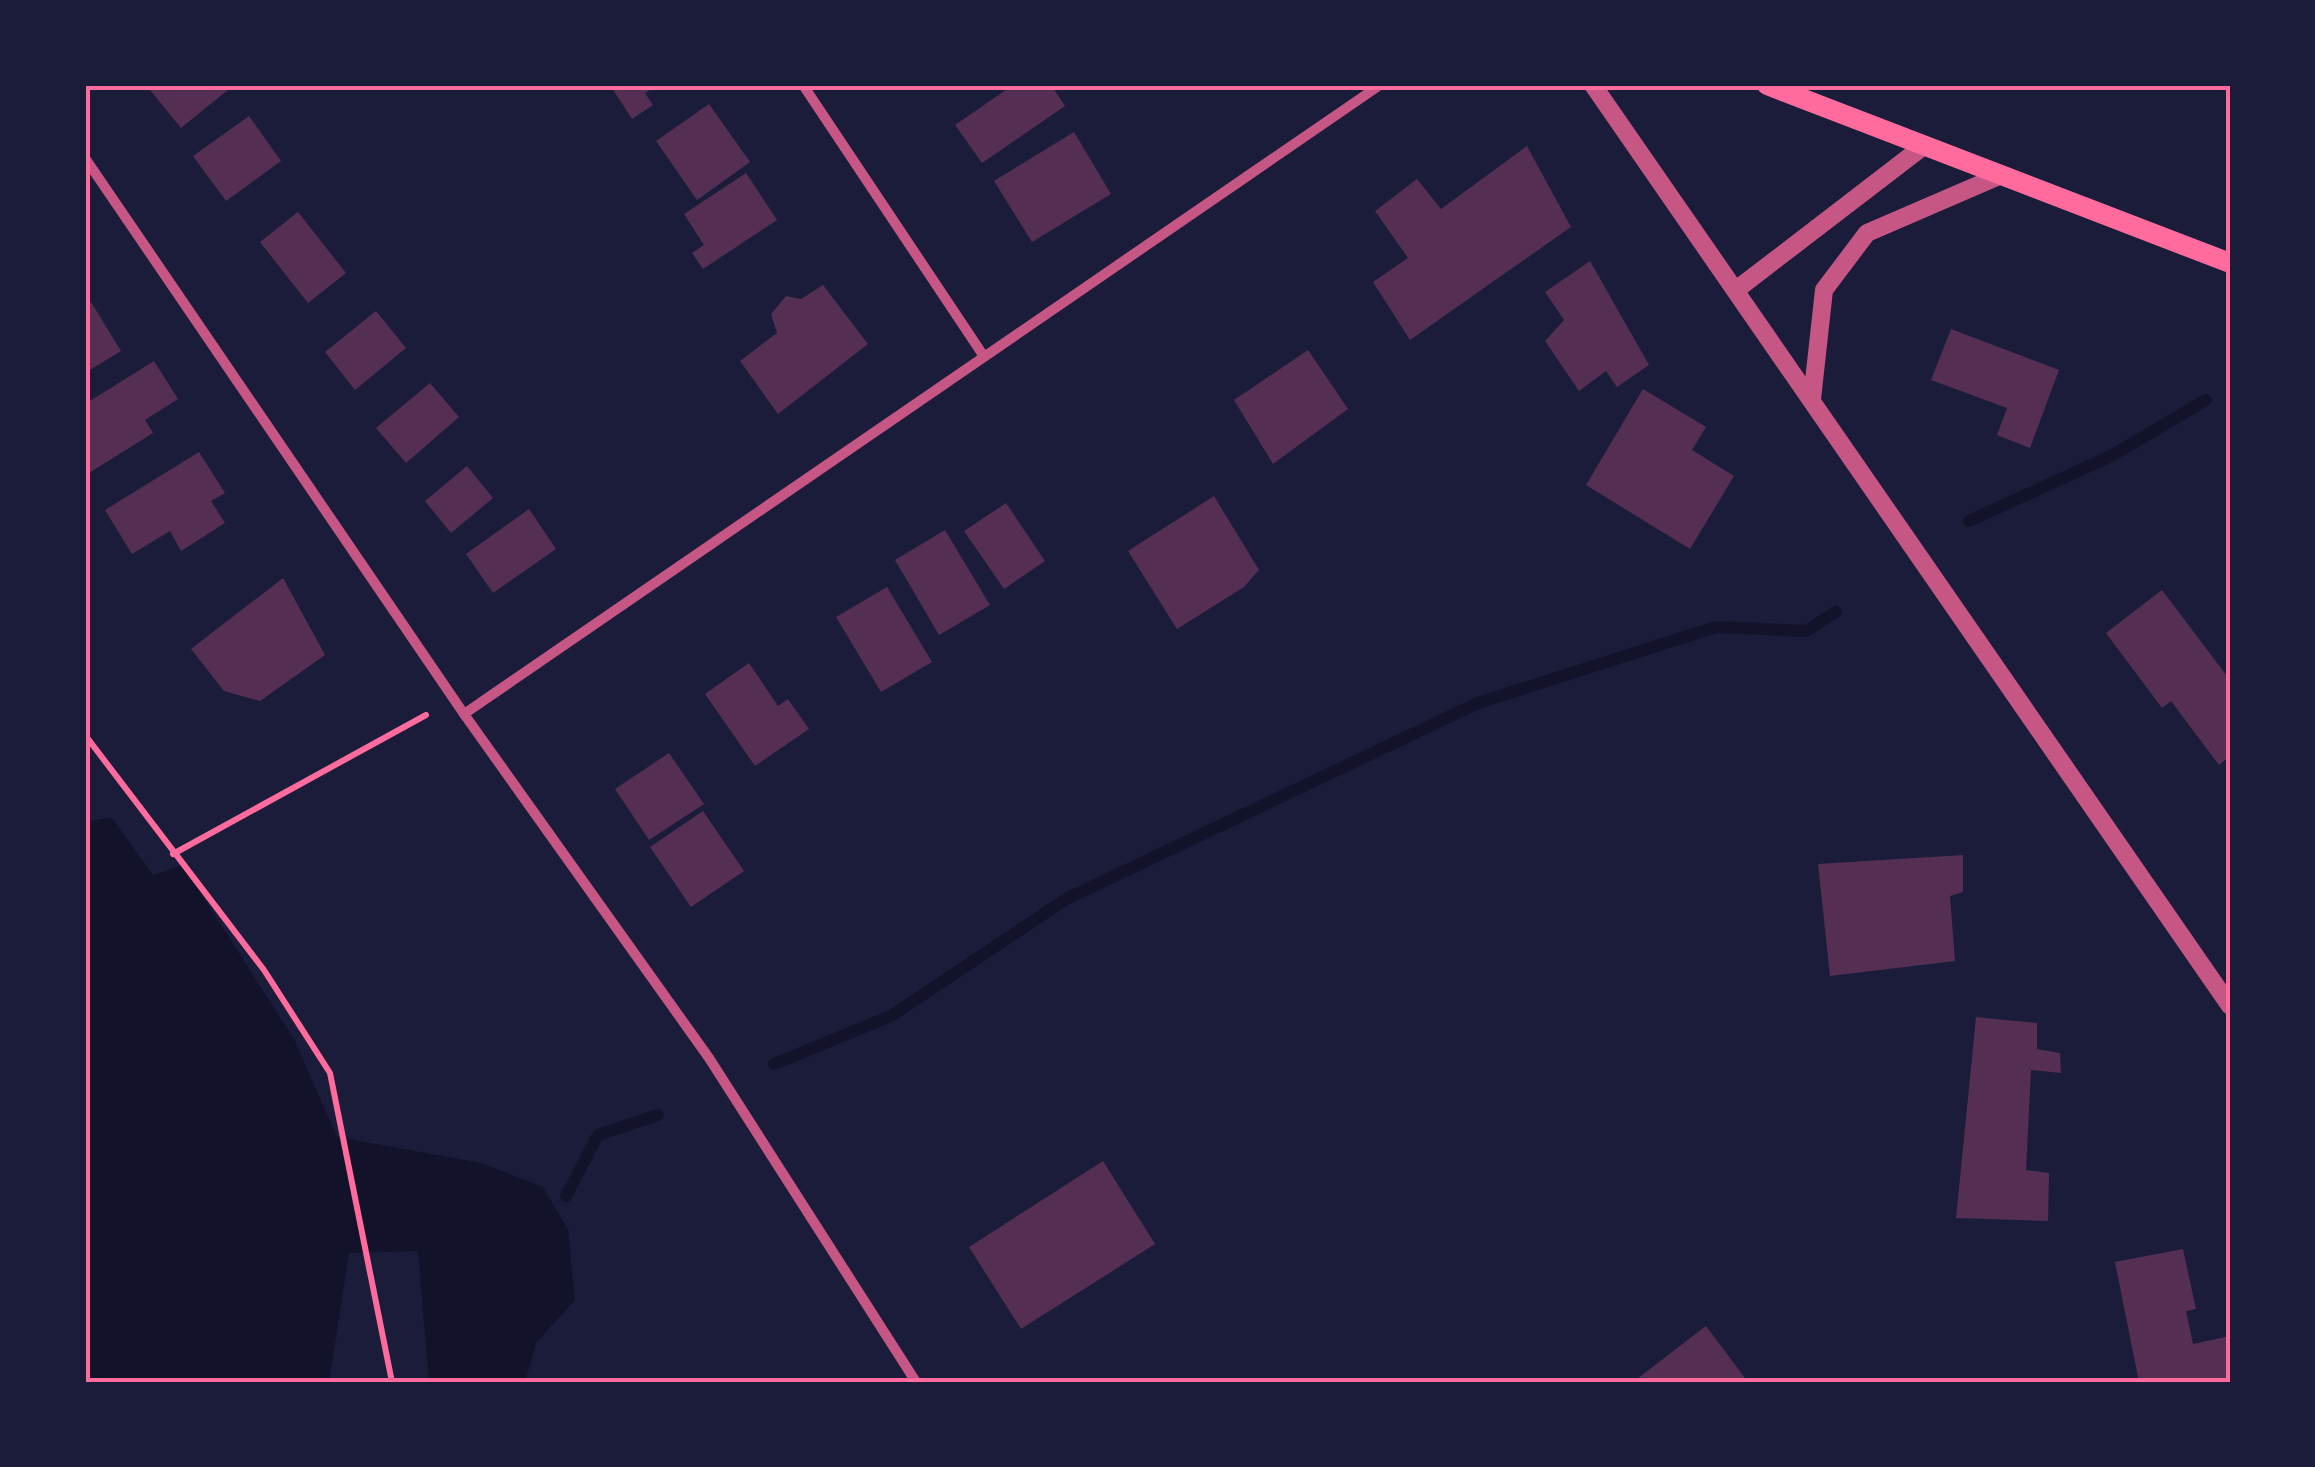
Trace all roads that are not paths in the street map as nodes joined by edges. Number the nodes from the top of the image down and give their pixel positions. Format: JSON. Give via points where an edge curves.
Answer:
{"nodes":[{"id":1,"x":802,"y":85,"type":"edge"},
{"id":2,"x":1380,"y":85,"type":"edge"},
{"id":3,"x":1594,"y":85,"type":"edge"},
{"id":4,"x":1767,"y":85,"type":"edge"},
{"id":5,"x":1921,"y":148,"type":"junction"},
{"id":6,"x":85,"y":158,"type":"edge"},
{"id":7,"x":1999,"y":176,"type":"junction"},
{"id":8,"x":2230,"y":263,"type":"edge"},
{"id":9,"x":1736,"y":290,"type":"junction"},
{"id":10,"x":983,"y":355,"type":"junction"},
{"id":11,"x":1812,"y":398,"type":"junction"},
{"id":12,"x":464,"y":714,"type":"junction"},
{"id":13,"x":2230,"y":1006,"type":"edge"},
{"id":14,"x":916,"y":1382,"type":"edge"}],
"edges":[{"from":1,"to":10,"type":"street"},
{"from":2,"to":10,"type":"street"},
{"from":3,"to":9,"type":"street"},
{"from":4,"to":5,"type":"main road"},
{"from":5,"to":7,"type":"main road"},
{"from":5,"to":9,"type":"street"},
{"from":6,"to":12,"type":"street"},
{"from":7,"to":8,"type":"main road"},
{"from":7,"to":11,"type":"street","via":[[1867,234],[1824,290]]},
{"from":9,"to":11,"type":"street"},
{"from":10,"to":12,"type":"street"},
{"from":11,"to":13,"type":"street"},
{"from":12,"to":14,"type":"street","via":[[708,1058]]}]}
